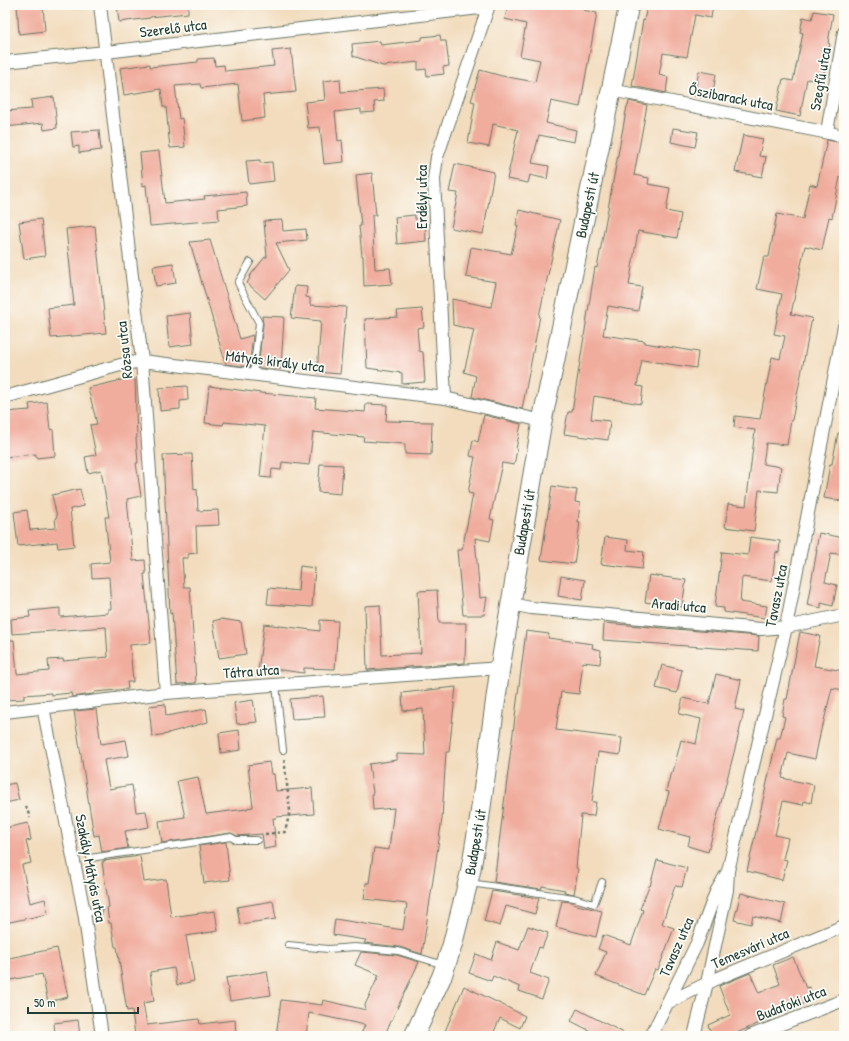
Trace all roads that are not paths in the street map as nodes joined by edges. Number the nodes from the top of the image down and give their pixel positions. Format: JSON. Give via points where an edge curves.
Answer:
{"nodes":[{"id":1,"x":100,"y":5,"type":"edge"},
{"id":2,"x":629,"y":5,"type":"edge"},
{"id":3,"x":488,"y":6,"type":"edge"},
{"id":4,"x":844,"y":32,"type":"edge"},
{"id":5,"x":106,"y":52,"type":"junction"},
{"id":6,"x":5,"y":62,"type":"edge"},
{"id":7,"x":611,"y":90,"type":"junction"},
{"id":8,"x":827,"y":132,"type":"junction"},
{"id":9,"x":844,"y":136,"type":"edge"},
{"id":10,"x":250,"y":262,"type":"dead end"},
{"id":11,"x":844,"y":326,"type":"edge"},
{"id":12,"x":142,"y":361,"type":"junction"},
{"id":13,"x":253,"y":375,"type":"junction"},
{"id":14,"x":5,"y":397,"type":"edge"},
{"id":15,"x":445,"y":398,"type":"junction"},
{"id":16,"x":542,"y":421,"type":"junction"},
{"id":17,"x":511,"y":604,"type":"junction"},
{"id":18,"x":844,"y":614,"type":"edge"},
{"id":19,"x":786,"y":627,"type":"junction"},
{"id":20,"x":500,"y":668,"type":"junction"},
{"id":21,"x":276,"y":685,"type":"junction"},
{"id":22,"x":166,"y":693,"type":"junction"},
{"id":23,"x":43,"y":707,"type":"junction"},
{"id":24,"x":5,"y":712,"type":"edge"},
{"id":25,"x":283,"y":750,"type":"road end"},
{"id":26,"x":257,"y":840,"type":"road end"},
{"id":27,"x":90,"y":858,"type":"dead end"},
{"id":28,"x":728,"y":871,"type":"junction"},
{"id":29,"x":602,"y":882,"type":"dead end"},
{"id":30,"x":468,"y":883,"type":"junction"},
{"id":31,"x":84,"y":912,"type":"junction"},
{"id":32,"x":99,"y":912,"type":"dead end"},
{"id":33,"x":844,"y":926,"type":"edge"},
{"id":34,"x":288,"y":945,"type":"dead end"},
{"id":35,"x":446,"y":965,"type":"junction"},
{"id":36,"x":707,"y":983,"type":"junction"},
{"id":37,"x":844,"y":1000,"type":"edge"},
{"id":38,"x":669,"y":1002,"type":"junction"},
{"id":39,"x":102,"y":1036,"type":"edge"},
{"id":40,"x":414,"y":1036,"type":"edge"},
{"id":41,"x":651,"y":1036,"type":"edge"},
{"id":42,"x":694,"y":1036,"type":"edge"},
{"id":43,"x":750,"y":1036,"type":"edge"}],
"edges":[{"from":1,"to":5,"type":"street","name":"Rózsa utca"},
{"from":2,"to":7,"type":"main road","name":"Budapesti út"},
{"from":3,"to":5,"type":"street","name":"Szerelő utca"},
{"from":3,"to":15,"type":"street","name":"Erdélyi utca","via":[[435,167]]},
{"from":4,"to":8,"type":"street","name":"Szegfű utca"},
{"from":5,"to":6,"type":"street","name":"Szerelő utca"},
{"from":5,"to":12,"type":"street","name":"Rózsa utca"},
{"from":7,"to":8,"type":"street","name":"Őszibarack utca"},
{"from":7,"to":16,"type":"main road","name":"Budapesti út"},
{"from":8,"to":9,"type":"street","name":"Őszibarack utca"},
{"from":10,"to":13,"type":"lane","via":[[238,283],[259,323]]},
{"from":11,"to":19,"type":"street","name":"Tavasz utca"},
{"from":12,"to":13,"type":"street","name":"Mátyás király utca"},
{"from":12,"to":14,"type":"street","name":"Mátyás király utca"},
{"from":12,"to":22,"type":"street","name":"Rózsa utca"},
{"from":13,"to":15,"type":"street","name":"Mátyás király utca"},
{"from":15,"to":16,"type":"street","name":"Mátyás király utca"},
{"from":16,"to":17,"type":"main road","name":"Budapesti út"},
{"from":17,"to":19,"type":"street","name":"Aradi utca","via":[[760,629]]},
{"from":17,"to":20,"type":"main road","name":"Budapesti út"},
{"from":18,"to":19,"type":"street","name":"Aradi utca"},
{"from":19,"to":28,"type":"street","name":"Tavasz utca"},
{"from":20,"to":21,"type":"street","name":"Tátra utca"},
{"from":20,"to":30,"type":"main road","name":"Budapesti út"},
{"from":21,"to":22,"type":"street","name":"Tátra utca"},
{"from":21,"to":25,"type":"lane"},
{"from":22,"to":23,"type":"street","name":"Tátra utca"},
{"from":23,"to":24,"type":"street","name":"Tátra utca"},
{"from":23,"to":31,"type":"street","name":"Szakály Mátyás utca"},
{"from":26,"to":27,"type":"lane","via":[[236,840],[231,837]]},
{"from":28,"to":36,"type":"street","name":"Tavasz utca","via":[[727,890]]},
{"from":28,"to":38,"type":"street","name":"Tavasz utca","via":[[716,892],[697,943]]},
{"from":29,"to":30,"type":"lane","via":[[594,904],[574,898]]},
{"from":30,"to":35,"type":"main road","name":"Budapesti út"},
{"from":31,"to":32,"type":"lane"},
{"from":31,"to":39,"type":"street","name":"Szakály Mátyás utca"},
{"from":33,"to":36,"type":"street","name":"Temesvári utca"},
{"from":34,"to":35,"type":"lane","via":[[398,951]]},
{"from":35,"to":40,"type":"main road","name":"Budapesti út"},
{"from":36,"to":38,"type":"street","name":"Temesvári utca"},
{"from":36,"to":42,"type":"street","name":"Tavasz utca"},
{"from":37,"to":43,"type":"street","name":"Budafoki utca"},
{"from":38,"to":41,"type":"street","name":"Tavasz utca"}]}
